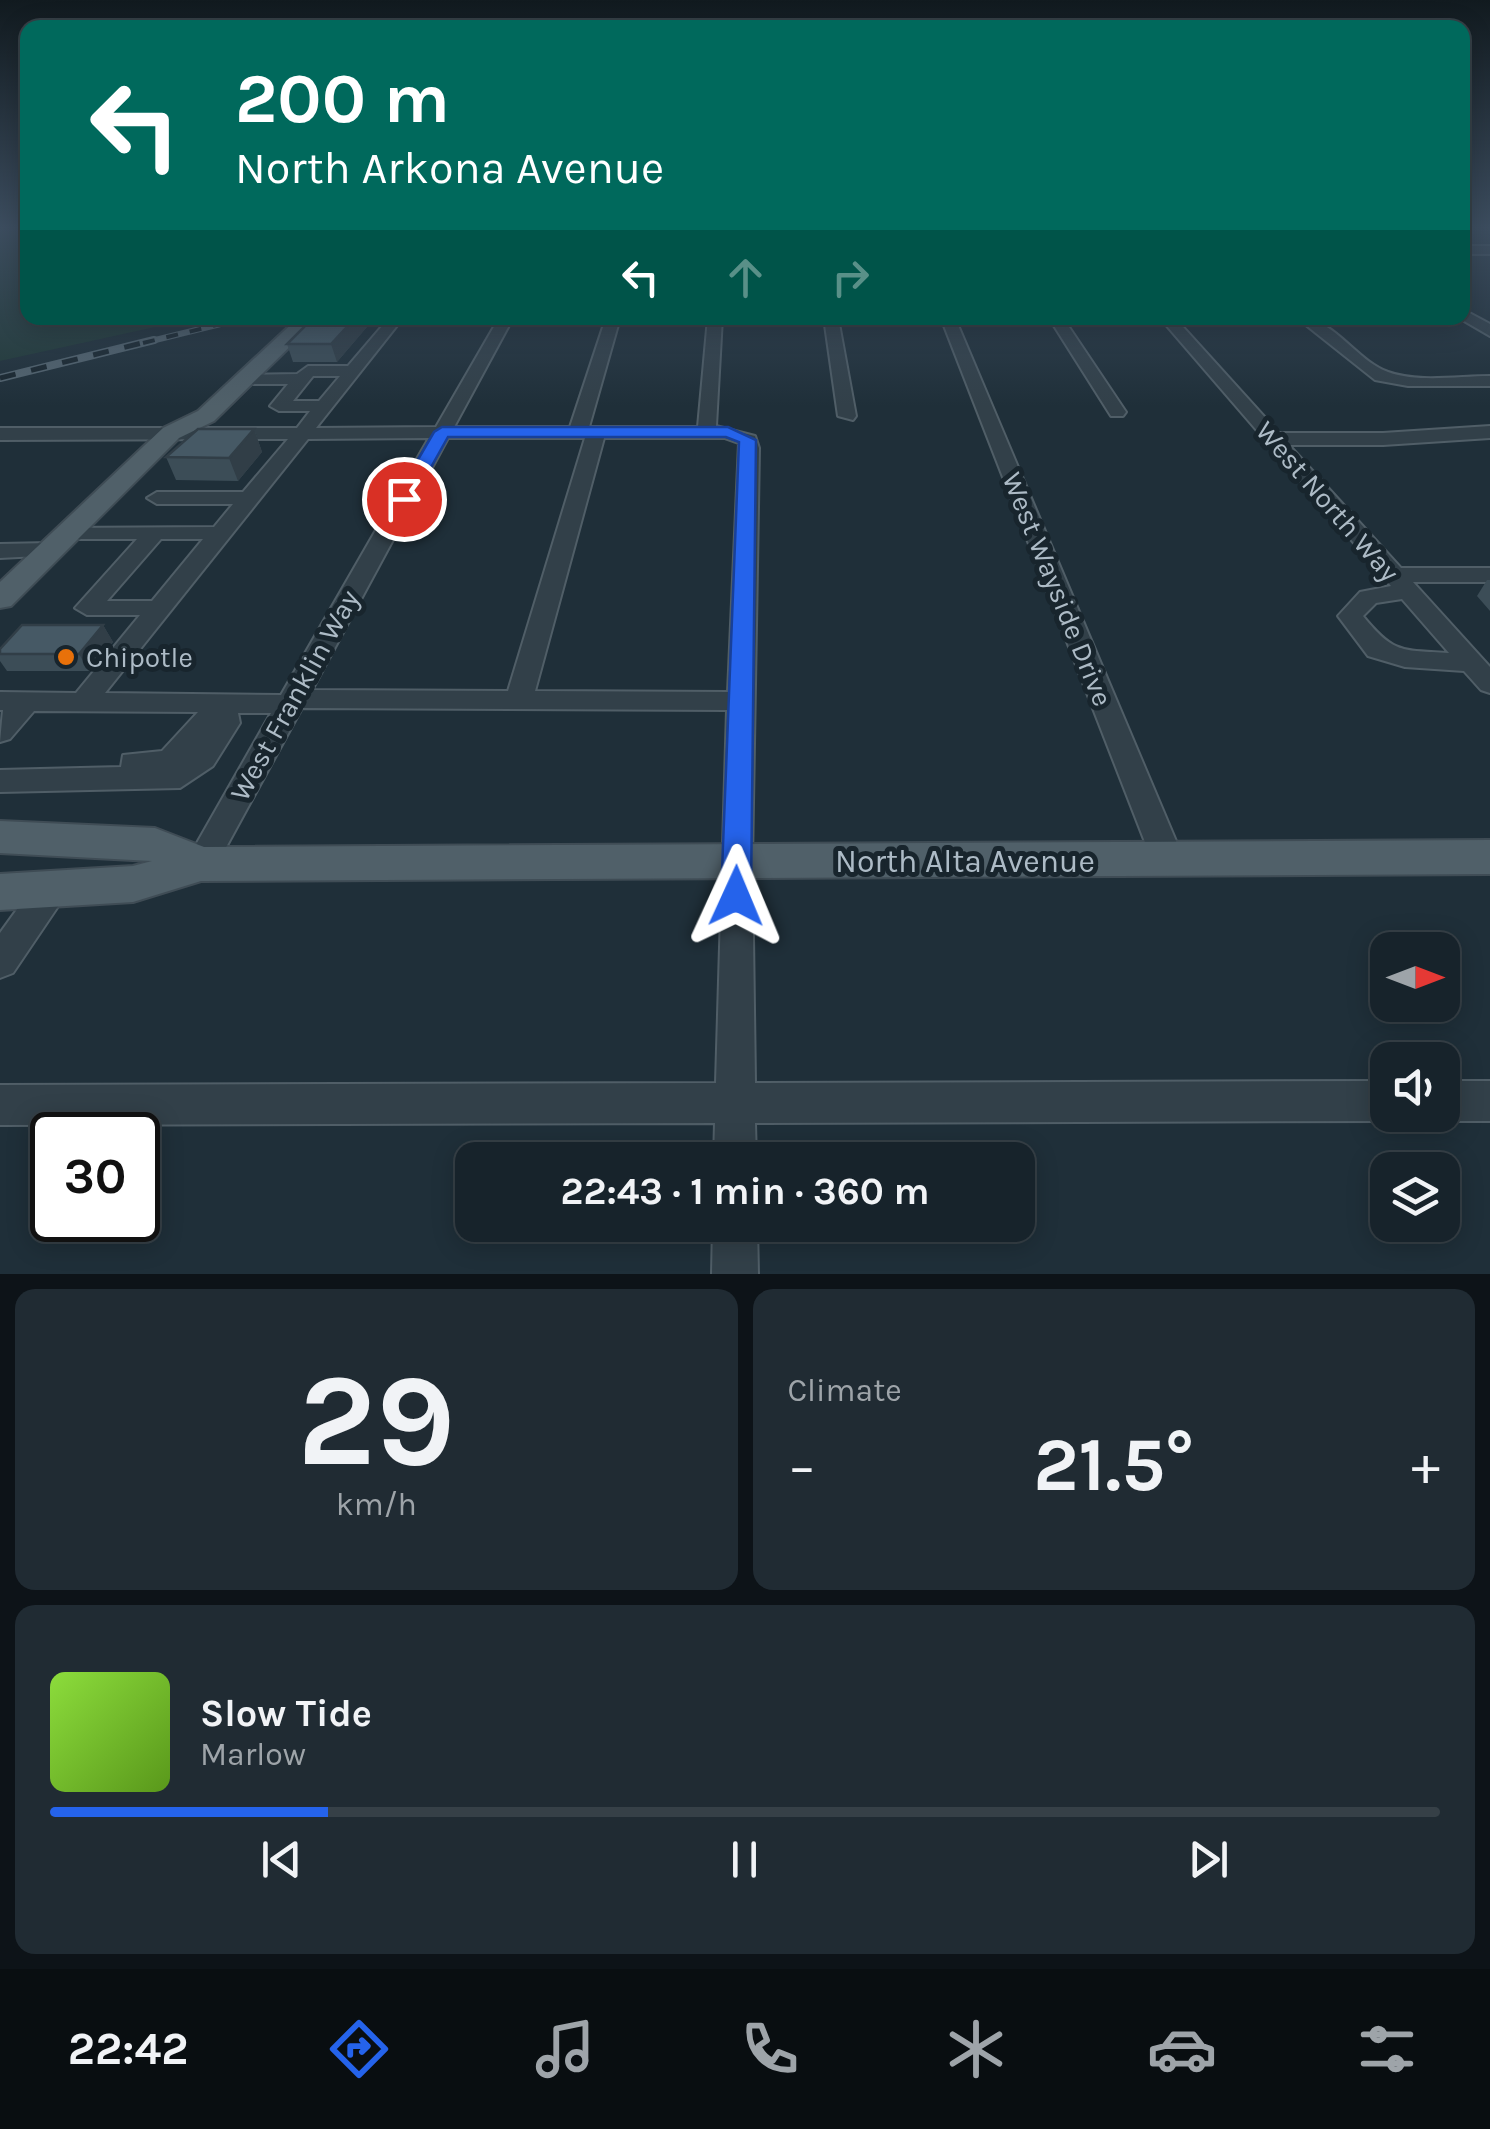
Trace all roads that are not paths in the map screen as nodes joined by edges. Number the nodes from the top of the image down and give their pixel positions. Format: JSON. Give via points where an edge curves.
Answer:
{"nodes":[{"id":1,"x":271,"y":325,"type":"edge"},
{"id":2,"x":304,"y":325,"type":"edge"},
{"id":3,"x":390,"y":325,"type":"edge"},
{"id":4,"x":502,"y":325,"type":"edge"},
{"id":5,"x":612,"y":325,"type":"edge"},
{"id":6,"x":715,"y":325,"type":"edge"},
{"id":7,"x":832,"y":325,"type":"edge"},
{"id":8,"x":951,"y":325,"type":"edge"},
{"id":9,"x":1061,"y":325,"type":"edge"},
{"id":10,"x":1173,"y":325,"type":"edge"},
{"id":11,"x":1313,"y":325,"type":"edge"},
{"id":12,"x":349,"y":372,"type":"junction"},
{"id":13,"x":302,"y":379,"type":"junction"},
{"id":14,"x":244,"y":380,"type":"junction"},
{"id":15,"x":1490,"y":381,"type":"edge"},
{"id":16,"x":321,"y":406,"type":"junction"},
{"id":17,"x":1117,"y":412,"type":"dead end"},
{"id":18,"x":847,"y":416,"type":"dead end"},
{"id":19,"x":442,"y":432,"type":"junction"},
{"id":20,"x":587,"y":432,"type":"junction"},
{"id":21,"x":707,"y":432,"type":"junction"},
{"id":22,"x":1490,"y":432,"type":"edge"},
{"id":23,"x":172,"y":433,"type":"junction"},
{"id":24,"x":299,"y":433,"type":"junction"},
{"id":25,"x":0,"y":434,"type":"edge"},
{"id":26,"x":1274,"y":439,"type":"junction"},
{"id":27,"x":158,"y":498,"type":"dead end"},
{"id":28,"x":247,"y":498,"type":"junction"},
{"id":29,"x":155,"y":533,"type":"junction"},
{"id":30,"x":218,"y":533,"type":"junction"},
{"id":31,"x":59,"y":542,"type":"junction"},
{"id":32,"x":0,"y":550,"type":"edge"},
{"id":33,"x":1490,"y":575,"type":"edge"},
{"id":34,"x":1401,"y":583,"type":"junction"},
{"id":35,"x":0,"y":599,"type":"edge"},
{"id":36,"x":157,"y":608,"type":"junction"},
{"id":37,"x":1471,"y":663,"type":"junction"},
{"id":38,"x":1490,"y":684,"type":"edge"},
{"id":39,"x":519,"y":700,"type":"junction"},
{"id":40,"x":13,"y":701,"type":"edge"},
{"id":41,"x":290,"y":701,"type":"junction"},
{"id":42,"x":742,"y":701,"type":"junction"},
{"id":43,"x":83,"y":702,"type":"junction"},
{"id":44,"x":226,"y":707,"type":"junction"},
{"id":45,"x":0,"y":732,"type":"edge"},
{"id":46,"x":3,"y":781,"type":"edge"},
{"id":47,"x":0,"y":837,"type":"edge"},
{"id":48,"x":1490,"y":857,"type":"edge"},
{"id":49,"x":1168,"y":860,"type":"junction"},
{"id":50,"x":736,"y":862,"type":"junction"},
{"id":51,"x":201,"y":864,"type":"junction"},
{"id":52,"x":52,"y":889,"type":"junction"},
{"id":53,"x":0,"y":892,"type":"edge"},
{"id":54,"x":0,"y":962,"type":"edge"},
{"id":55,"x":1460,"y":1101,"type":"edge"},
{"id":56,"x":1490,"y":1101,"type":"edge"},
{"id":57,"x":1370,"y":1102,"type":"edge"},
{"id":58,"x":735,"y":1104,"type":"junction"},
{"id":59,"x":0,"y":1105,"type":"edge"},
{"id":60,"x":735,"y":1142,"type":"edge"},
{"id":61,"x":735,"y":1242,"type":"edge"},
{"id":62,"x":735,"y":1274,"type":"edge"}],
"edges":[{"from":1,"to":23,"type":"main road","via":[[173,416]]},
{"from":2,"to":14,"type":"main road"},
{"from":3,"to":12,"type":"street"},
{"from":4,"to":19,"type":"street","name":"West Franklin Way"},
{"from":5,"to":20,"type":"street"},
{"from":6,"to":21,"type":"street"},
{"from":7,"to":18,"type":"street"},
{"from":8,"to":49,"type":"street","name":"West Wayside Drive"},
{"from":9,"to":17,"type":"street"},
{"from":10,"to":26,"type":"street","name":"West North Way"},
{"from":11,"to":15,"type":"street","via":[[1381,376]]},
{"from":12,"to":13,"type":"street","via":[[308,371]]},
{"from":12,"to":16,"type":"street"},
{"from":13,"to":14,"type":"street"},
{"from":13,"to":16,"type":"street","via":[[279,406]]},
{"from":14,"to":23,"type":"main road","via":[[206,416]]},
{"from":16,"to":24,"type":"street"},
{"from":19,"to":20,"type":"street"},
{"from":19,"to":24,"type":"street"},
{"from":19,"to":41,"type":"street","name":"West Franklin Way"},
{"from":20,"to":21,"type":"street"},
{"from":20,"to":39,"type":"street"},
{"from":21,"to":42,"type":"street","via":[[740,435],[750,448]]},
{"from":22,"to":26,"type":"street"},
{"from":23,"to":24,"type":"street"},
{"from":23,"to":25,"type":"street"},
{"from":23,"to":31,"type":"main road"},
{"from":24,"to":28,"type":"street"},
{"from":26,"to":34,"type":"street","name":"West North Way"},
{"from":27,"to":28,"type":"street"},
{"from":28,"to":30,"type":"street"},
{"from":29,"to":30,"type":"street"},
{"from":29,"to":31,"type":"street"},
{"from":29,"to":36,"type":"street","via":[[87,608]]},
{"from":30,"to":36,"type":"street"},
{"from":31,"to":32,"type":"street"},
{"from":31,"to":35,"type":"main road"},
{"from":33,"to":34,"type":"street"},
{"from":34,"to":37,"type":"street","name":"West North Way"},
{"from":34,"to":37,"type":"street","via":[[1368,597],[1350,616],[1377,650],[1405,659]]},
{"from":36,"to":43,"type":"street"},
{"from":37,"to":38,"type":"street","name":"West North Way"},
{"from":39,"to":41,"type":"street"},
{"from":39,"to":42,"type":"street"},
{"from":40,"to":43,"type":"street"},
{"from":40,"to":45,"type":"street"},
{"from":41,"to":44,"type":"street"},
{"from":41,"to":51,"type":"street","name":"West Franklin Way"},
{"from":42,"to":50,"type":"street"},
{"from":43,"to":44,"type":"street"},
{"from":44,"to":46,"type":"street","via":[[226,723],[203,760],[180,777]]},
{"from":47,"to":51,"type":"main road","name":"North Alta Avenue","via":[[155,844]]},
{"from":48,"to":49,"type":"main road","name":"North Alta Avenue"},
{"from":49,"to":50,"type":"main road","name":"North Alta Avenue"},
{"from":50,"to":51,"type":"main road","name":"North Alta Avenue"},
{"from":50,"to":58,"type":"street"},
{"from":51,"to":52,"type":"main road","name":"North Alta Avenue","via":[[133,884]]},
{"from":52,"to":53,"type":"main road","name":"North Alta Avenue"},
{"from":52,"to":54,"type":"street"},
{"from":55,"to":56,"type":"street"},
{"from":57,"to":58,"type":"street"},
{"from":58,"to":59,"type":"street"},
{"from":58,"to":60,"type":"street"},
{"from":61,"to":62,"type":"street"}]}
